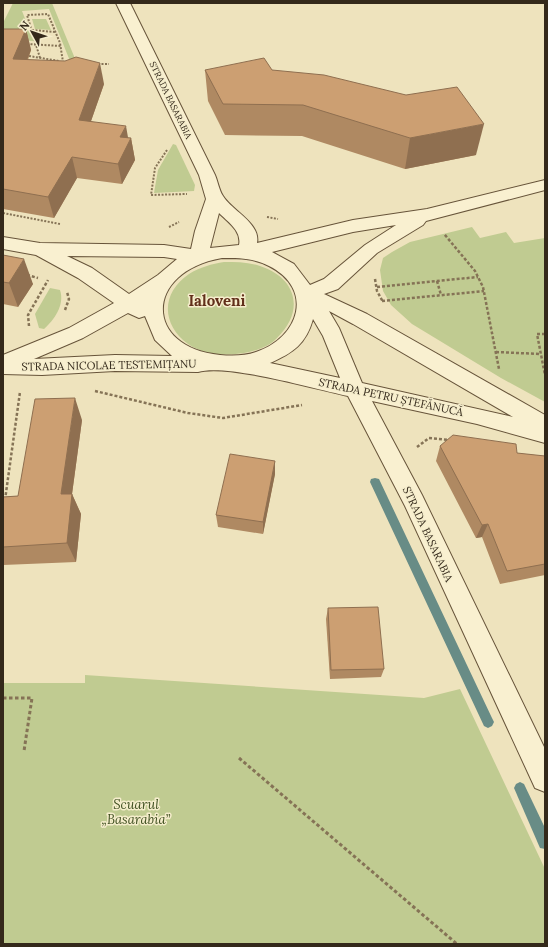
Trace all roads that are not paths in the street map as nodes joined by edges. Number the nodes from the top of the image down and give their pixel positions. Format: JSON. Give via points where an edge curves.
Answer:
{"nodes":[{"id":1,"x":123,"y":3,"type":"edge"},
{"id":2,"x":545,"y":185,"type":"edge"},
{"id":3,"x":215,"y":199,"type":"junction"},
{"id":4,"x":426,"y":215,"type":"junction"},
{"id":5,"x":3,"y":243,"type":"edge"},
{"id":6,"x":40,"y":249,"type":"junction"},
{"id":7,"x":246,"y":252,"type":"junction"},
{"id":8,"x":199,"y":257,"type":"junction"},
{"id":9,"x":166,"y":278,"type":"junction"},
{"id":10,"x":305,"y":294,"type":"junction"},
{"id":11,"x":128,"y":304,"type":"junction"},
{"id":12,"x":154,"y":321,"type":"junction"},
{"id":13,"x":214,"y":364,"type":"junction"},
{"id":14,"x":237,"y":364,"type":"junction"},
{"id":15,"x":3,"y":365,"type":"edge"},
{"id":16,"x":354,"y":388,"type":"junction"},
{"id":17,"x":545,"y":425,"type":"edge"},
{"id":18,"x":545,"y":434,"type":"edge"},
{"id":19,"x":545,"y":778,"type":"edge"}],
"edges":[{"from":1,"to":3,"type":"main road","name":"STRADA BASARABIA","via":[[207,175]]},
{"from":2,"to":4,"type":"main road"},
{"from":3,"to":7,"type":"main road","name":"STRADA BASARABIA","via":[[243,226],[249,239]]},
{"from":3,"to":8,"type":"main road","via":[[204,231]]},
{"from":4,"to":7,"type":"main road","via":[[352,226]]},
{"from":4,"to":10,"type":"main road","via":[[371,249],[331,284]]},
{"from":5,"to":6,"type":"main road"},
{"from":6,"to":8,"type":"main road","via":[[164,251]]},
{"from":6,"to":11,"type":"main road","via":[[85,273]]},
{"from":7,"to":8,"type":"main road","name":"STRADA BASARABIA","via":[[222,252]]},
{"from":7,"to":10,"type":"main road","name":"STRADA BASARABIA","via":[[277,262],[290,270]]},
{"from":8,"to":9,"type":"main road","name":"STRADA BASARABIA","via":[[180,265]]},
{"from":9,"to":11,"type":"main road","name":"STRADA NICOLAE TESTEMIȚANU"},
{"from":9,"to":12,"type":"main road","name":"STRADA BASARABIA","via":[[156,291],[152,306]]},
{"from":10,"to":14,"type":"main road","name":"STRADA BASARABIA","via":[[307,309],[303,325],[293,339],[278,351],[259,360]]},
{"from":10,"to":16,"type":"main road","name":"STRADA BASARABIA","via":[[328,326]]},
{"from":10,"to":17,"type":"main road","via":[[360,319]]},
{"from":11,"to":12,"type":"main road"},
{"from":11,"to":15,"type":"main road","name":"STRADA NICOLAE TESTEMIȚANU","via":[[76,333]]},
{"from":12,"to":13,"type":"main road","name":"STRADA BASARABIA","via":[[162,336],[175,349],[193,359]]},
{"from":13,"to":14,"type":"main road","name":"STRADA BASARABIA"},
{"from":13,"to":15,"type":"main road","name":"STRADA NICOLAE TESTEMIȚANU","via":[[115,363],[42,367]]},
{"from":14,"to":16,"type":"main road","name":"STRADA PETRU ȘTEFĂNUCĂ"},
{"from":16,"to":18,"type":"main road","name":"STRADA PETRU ȘTEFĂNUCĂ"},
{"from":16,"to":19,"type":"main road","name":"STRADA BASARABIA","via":[[394,462]]}]}
